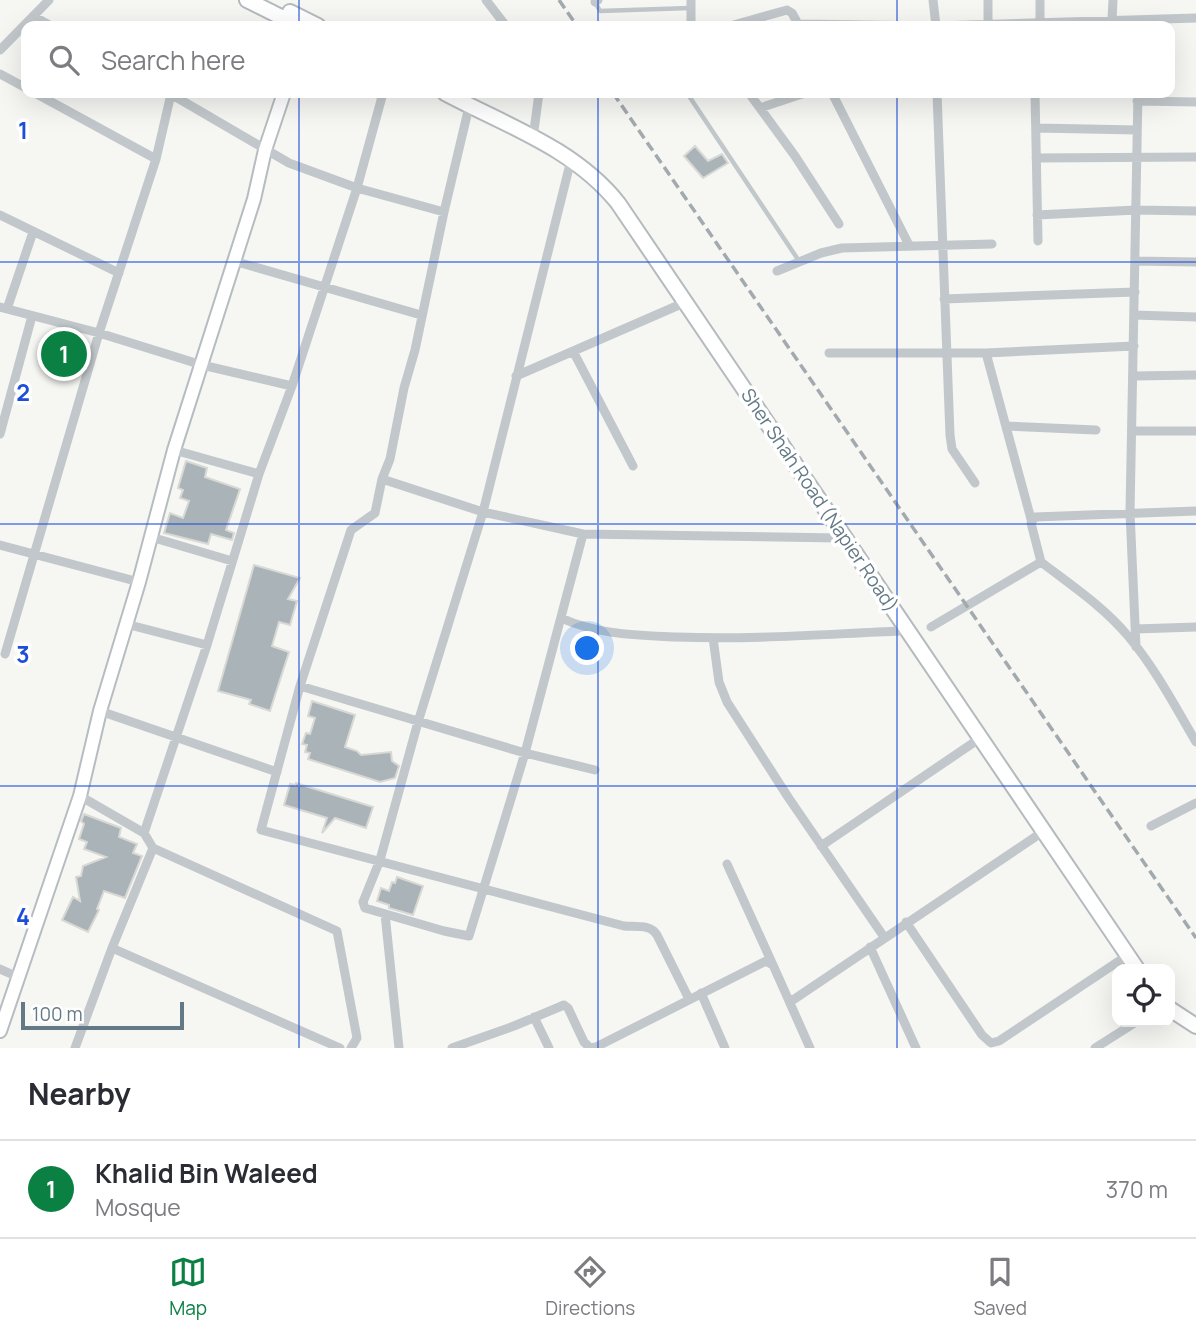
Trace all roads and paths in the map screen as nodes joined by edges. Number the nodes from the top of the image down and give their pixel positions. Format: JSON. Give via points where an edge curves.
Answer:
{"nodes":[{"id":1,"x":48,"y":0,"type":"edge"},
{"id":2,"x":247,"y":0,"type":"edge"},
{"id":3,"x":267,"y":0,"type":"edge"},
{"id":4,"x":485,"y":0,"type":"edge"},
{"id":5,"x":933,"y":0,"type":"edge"},
{"id":6,"x":988,"y":0,"type":"edge"},
{"id":7,"x":1040,"y":0,"type":"edge"},
{"id":8,"x":1112,"y":0,"type":"edge"},
{"id":9,"x":596,"y":1,"type":"edge"},
{"id":10,"x":691,"y":4,"type":"edge"},
{"id":11,"x":33,"y":16,"type":"junction"},
{"id":12,"x":1196,"y":18,"type":"edge"},
{"id":13,"x":1112,"y":20,"type":"junction"},
{"id":14,"x":28,"y":21,"type":"edge"},
{"id":15,"x":42,"y":21,"type":"edge"},
{"id":16,"x":289,"y":21,"type":"edge"},
{"id":17,"x":308,"y":21,"type":"edge"},
{"id":18,"x":502,"y":21,"type":"edge"},
{"id":19,"x":748,"y":21,"type":"edge"},
{"id":20,"x":796,"y":21,"type":"edge"},
{"id":21,"x":935,"y":21,"type":"edge"},
{"id":22,"x":988,"y":21,"type":"edge"},
{"id":23,"x":1036,"y":21,"type":"edge"},
{"id":24,"x":1087,"y":21,"type":"edge"},
{"id":25,"x":1121,"y":21,"type":"edge"},
{"id":26,"x":1162,"y":21,"type":"edge"},
{"id":27,"x":21,"y":28,"type":"edge"},
{"id":28,"x":0,"y":50,"type":"edge"},
{"id":29,"x":0,"y":74,"type":"edge"},
{"id":30,"x":21,"y":85,"type":"edge"},
{"id":31,"x":44,"y":98,"type":"edge"},
{"id":32,"x":169,"y":98,"type":"edge"},
{"id":33,"x":178,"y":98,"type":"edge"},
{"id":34,"x":282,"y":98,"type":"edge"},
{"id":35,"x":382,"y":98,"type":"edge"},
{"id":36,"x":449,"y":98,"type":"edge"},
{"id":37,"x":538,"y":98,"type":"edge"},
{"id":38,"x":690,"y":98,"type":"edge"},
{"id":39,"x":753,"y":98,"type":"edge"},
{"id":40,"x":790,"y":98,"type":"edge"},
{"id":41,"x":835,"y":98,"type":"edge"},
{"id":42,"x":937,"y":98,"type":"edge"},
{"id":43,"x":1035,"y":98,"type":"edge"},
{"id":44,"x":1138,"y":98,"type":"edge"},
{"id":45,"x":1150,"y":98,"type":"edge"},
{"id":46,"x":1196,"y":102,"type":"edge"},
{"id":47,"x":760,"y":108,"type":"junction"},
{"id":48,"x":468,"y":111,"type":"dead end"},
{"id":49,"x":1035,"y":128,"type":"junction"},
{"id":50,"x":1137,"y":130,"type":"junction"},
{"id":51,"x":533,"y":138,"type":"junction"},
{"id":52,"x":265,"y":150,"type":"junction"},
{"id":53,"x":1136,"y":157,"type":"junction"},
{"id":54,"x":1196,"y":157,"type":"edge"},
{"id":55,"x":1036,"y":158,"type":"junction"},
{"id":56,"x":156,"y":159,"type":"junction"},
{"id":57,"x":570,"y":164,"type":"dead end"},
{"id":58,"x":357,"y":188,"type":"junction"},
{"id":59,"x":1136,"y":210,"type":"junction"},
{"id":60,"x":1196,"y":211,"type":"edge"},
{"id":61,"x":444,"y":212,"type":"junction"},
{"id":62,"x":0,"y":215,"type":"edge"},
{"id":63,"x":1037,"y":215,"type":"junction"},
{"id":64,"x":839,"y":224,"type":"dead end"},
{"id":65,"x":33,"y":232,"type":"junction"},
{"id":66,"x":1038,"y":241,"type":"dead end"},
{"id":67,"x":942,"y":244,"type":"junction"},
{"id":68,"x":992,"y":244,"type":"dead end"},
{"id":69,"x":909,"y":245,"type":"junction"},
{"id":70,"x":234,"y":261,"type":"junction"},
{"id":71,"x":800,"y":261,"type":"junction"},
{"id":72,"x":1135,"y":261,"type":"junction"},
{"id":73,"x":1196,"y":262,"type":"edge"},
{"id":74,"x":777,"y":271,"type":"dead end"},
{"id":75,"x":119,"y":273,"type":"junction"},
{"id":76,"x":325,"y":287,"type":"junction"},
{"id":77,"x":1135,"y":292,"type":"junction"},
{"id":78,"x":944,"y":299,"type":"junction"},
{"id":79,"x":679,"y":305,"type":"dead end"},
{"id":80,"x":4,"y":308,"type":"edge"},
{"id":81,"x":421,"y":315,"type":"junction"},
{"id":82,"x":1134,"y":315,"type":"junction"},
{"id":83,"x":32,"y":316,"type":"junction"},
{"id":84,"x":1196,"y":317,"type":"edge"},
{"id":85,"x":99,"y":333,"type":"junction"},
{"id":86,"x":1134,"y":346,"type":"junction"},
{"id":87,"x":573,"y":351,"type":"junction"},
{"id":88,"x":829,"y":353,"type":"dead end"},
{"id":89,"x":946,"y":353,"type":"junction"},
{"id":90,"x":986,"y":353,"type":"junction"},
{"id":91,"x":201,"y":365,"type":"junction"},
{"id":92,"x":1196,"y":375,"type":"edge"},
{"id":93,"x":516,"y":376,"type":"junction"},
{"id":94,"x":1134,"y":376,"type":"junction"},
{"id":95,"x":292,"y":387,"type":"junction"},
{"id":96,"x":1006,"y":426,"type":"junction"},
{"id":97,"x":1096,"y":430,"type":"dead end"},
{"id":98,"x":1132,"y":431,"type":"junction"},
{"id":99,"x":1196,"y":431,"type":"edge"},
{"id":100,"x":0,"y":433,"type":"edge"},
{"id":101,"x":174,"y":450,"type":"junction"},
{"id":102,"x":633,"y":466,"type":"dead end"},
{"id":103,"x":259,"y":474,"type":"junction"},
{"id":104,"x":383,"y":479,"type":"junction"},
{"id":105,"x":975,"y":482,"type":"dead end"},
{"id":106,"x":1196,"y":511,"type":"edge"},
{"id":107,"x":483,"y":512,"type":"junction"},
{"id":108,"x":1130,"y":512,"type":"junction"},
{"id":109,"x":1031,"y":519,"type":"junction"},
{"id":110,"x":583,"y":534,"type":"junction"},
{"id":111,"x":151,"y":537,"type":"junction"},
{"id":112,"x":839,"y":538,"type":"dead end"},
{"id":113,"x":0,"y":545,"type":"edge"},
{"id":114,"x":34,"y":554,"type":"junction"},
{"id":115,"x":232,"y":561,"type":"junction"},
{"id":116,"x":1041,"y":562,"type":"junction"},
{"id":117,"x":139,"y":582,"type":"junction"},
{"id":118,"x":561,"y":618,"type":"junction"},
{"id":119,"x":126,"y":624,"type":"junction"},
{"id":120,"x":931,"y":627,"type":"dead end"},
{"id":121,"x":1196,"y":627,"type":"edge"},
{"id":122,"x":1135,"y":629,"type":"junction"},
{"id":123,"x":901,"y":631,"type":"dead end"},
{"id":124,"x":713,"y":639,"type":"junction"},
{"id":125,"x":207,"y":645,"type":"junction"},
{"id":126,"x":1136,"y":647,"type":"junction"},
{"id":127,"x":5,"y":653,"type":"dead end"},
{"id":128,"x":300,"y":686,"type":"junction"},
{"id":129,"x":100,"y":711,"type":"junction"},
{"id":130,"x":418,"y":722,"type":"junction"},
{"id":131,"x":176,"y":738,"type":"junction"},
{"id":132,"x":976,"y":741,"type":"dead end"},
{"id":133,"x":1196,"y":742,"type":"edge"},
{"id":134,"x":525,"y":753,"type":"junction"},
{"id":135,"x":595,"y":770,"type":"dead end"},
{"id":136,"x":277,"y":772,"type":"junction"},
{"id":137,"x":80,"y":796,"type":"junction"},
{"id":138,"x":1196,"y":803,"type":"edge"},
{"id":139,"x":1151,"y":826,"type":"dead end"},
{"id":140,"x":144,"y":833,"type":"junction"},
{"id":141,"x":1038,"y":835,"type":"dead end"},
{"id":142,"x":821,"y":845,"type":"junction"},
{"id":143,"x":153,"y":848,"type":"junction"},
{"id":144,"x":380,"y":860,"type":"junction"},
{"id":145,"x":727,"y":864,"type":"dead end"},
{"id":146,"x":484,"y":891,"type":"junction"},
{"id":147,"x":385,"y":914,"type":"junction"},
{"id":148,"x":906,"y":922,"type":"junction"},
{"id":149,"x":884,"y":937,"type":"junction"},
{"id":150,"x":870,"y":947,"type":"junction"},
{"id":151,"x":112,"y":948,"type":"junction"},
{"id":152,"x":1122,"y":959,"type":"dead end"},
{"id":153,"x":1133,"y":964,"type":"edge"},
{"id":154,"x":772,"y":965,"type":"junction"},
{"id":155,"x":0,"y":969,"type":"edge"},
{"id":156,"x":18,"y":977,"type":"junction"},
{"id":157,"x":701,"y":993,"type":"junction"},
{"id":158,"x":689,"y":999,"type":"junction"},
{"id":159,"x":790,"y":1002,"type":"junction"},
{"id":160,"x":1175,"y":1012,"type":"edge"},
{"id":161,"x":534,"y":1017,"type":"junction"},
{"id":162,"x":1196,"y":1026,"type":"edge"},
{"id":163,"x":1128,"y":1027,"type":"edge"},
{"id":164,"x":0,"y":1031,"type":"edge"},
{"id":165,"x":76,"y":1048,"type":"edge"},
{"id":166,"x":340,"y":1048,"type":"edge"},
{"id":167,"x":351,"y":1048,"type":"edge"},
{"id":168,"x":399,"y":1048,"type":"edge"},
{"id":169,"x":452,"y":1048,"type":"edge"},
{"id":170,"x":549,"y":1048,"type":"edge"},
{"id":171,"x":725,"y":1048,"type":"edge"},
{"id":172,"x":810,"y":1048,"type":"edge"},
{"id":173,"x":916,"y":1048,"type":"edge"},
{"id":174,"x":1095,"y":1048,"type":"edge"}],
"edges":[{"from":1,"to":11,"type":"street"},
{"from":2,"to":16,"type":"main road"},
{"from":3,"to":17,"type":"main road"},
{"from":4,"to":18,"type":"street"},
{"from":5,"to":21,"type":"street"},
{"from":6,"to":22,"type":"street"},
{"from":7,"to":23,"type":"street"},
{"from":8,"to":13,"type":"street"},
{"from":9,"to":10,"type":"lane","via":[[600,10]]},
{"from":11,"to":14,"type":"street"},
{"from":11,"to":15,"type":"street"},
{"from":12,"to":26,"type":"street"},
{"from":13,"to":24,"type":"street"},
{"from":13,"to":25,"type":"street"},
{"from":19,"to":20,"type":"street","via":[[787,10]]},
{"from":27,"to":28,"type":"street"},
{"from":29,"to":30,"type":"street"},
{"from":31,"to":56,"type":"street"},
{"from":32,"to":56,"type":"street"},
{"from":33,"to":52,"type":"street"},
{"from":34,"to":52,"type":"main road"},
{"from":35,"to":58,"type":"street"},
{"from":36,"to":51,"type":"main road","name":"Sher Shah Road (Napier Road)"},
{"from":37,"to":51,"type":"street"},
{"from":38,"to":71,"type":"lane"},
{"from":39,"to":47,"type":"street"},
{"from":40,"to":47,"type":"street"},
{"from":41,"to":69,"type":"street"},
{"from":42,"to":67,"type":"street"},
{"from":43,"to":49,"type":"street"},
{"from":44,"to":50,"type":"street"},
{"from":45,"to":46,"type":"street"},
{"from":47,"to":64,"type":"street"},
{"from":48,"to":61,"type":"street"},
{"from":49,"to":50,"type":"street"},
{"from":49,"to":55,"type":"street"},
{"from":50,"to":53,"type":"street"},
{"from":51,"to":153,"type":"main road","name":"Sher Shah Road (Napier Road)","via":[[587,170],[631,219]]},
{"from":52,"to":58,"type":"street"},
{"from":52,"to":70,"type":"main road"},
{"from":53,"to":54,"type":"street"},
{"from":53,"to":55,"type":"street"},
{"from":53,"to":59,"type":"street"},
{"from":55,"to":63,"type":"street"},
{"from":56,"to":75,"type":"street"},
{"from":57,"to":93,"type":"street"},
{"from":58,"to":61,"type":"street"},
{"from":58,"to":76,"type":"street"},
{"from":59,"to":60,"type":"street"},
{"from":59,"to":63,"type":"street"},
{"from":59,"to":72,"type":"street"},
{"from":61,"to":81,"type":"street"},
{"from":62,"to":65,"type":"street"},
{"from":63,"to":66,"type":"street"},
{"from":65,"to":75,"type":"street"},
{"from":65,"to":80,"type":"street"},
{"from":67,"to":68,"type":"street"},
{"from":67,"to":69,"type":"street"},
{"from":67,"to":78,"type":"street"},
{"from":69,"to":71,"type":"street","via":[[842,248]]},
{"from":70,"to":76,"type":"street"},
{"from":70,"to":91,"type":"main road"},
{"from":71,"to":74,"type":"street"},
{"from":72,"to":73,"type":"street"},
{"from":72,"to":77,"type":"street"},
{"from":75,"to":85,"type":"street"},
{"from":76,"to":81,"type":"street"},
{"from":76,"to":95,"type":"street"},
{"from":77,"to":78,"type":"street"},
{"from":77,"to":82,"type":"street"},
{"from":78,"to":89,"type":"street"},
{"from":79,"to":87,"type":"street"},
{"from":80,"to":83,"type":"street"},
{"from":81,"to":104,"type":"street"},
{"from":82,"to":84,"type":"street"},
{"from":82,"to":86,"type":"street"},
{"from":83,"to":85,"type":"street"},
{"from":83,"to":100,"type":"street"},
{"from":85,"to":91,"type":"street"},
{"from":85,"to":114,"type":"street"},
{"from":86,"to":90,"type":"street"},
{"from":86,"to":94,"type":"street"},
{"from":87,"to":93,"type":"street"},
{"from":87,"to":102,"type":"street"},
{"from":88,"to":89,"type":"street"},
{"from":89,"to":90,"type":"street"},
{"from":89,"to":105,"type":"street","via":[[952,449]]},
{"from":90,"to":96,"type":"street"},
{"from":91,"to":95,"type":"street"},
{"from":91,"to":101,"type":"main road"},
{"from":92,"to":94,"type":"street"},
{"from":93,"to":107,"type":"street"},
{"from":94,"to":98,"type":"street"},
{"from":95,"to":103,"type":"street"},
{"from":96,"to":97,"type":"street"},
{"from":96,"to":109,"type":"street"},
{"from":98,"to":99,"type":"street"},
{"from":98,"to":108,"type":"street"},
{"from":101,"to":103,"type":"street"},
{"from":101,"to":111,"type":"main road"},
{"from":103,"to":115,"type":"street"},
{"from":104,"to":107,"type":"street"},
{"from":104,"to":128,"type":"street","via":[[375,513],[351,530]]},
{"from":106,"to":108,"type":"street"},
{"from":107,"to":110,"type":"street"},
{"from":107,"to":130,"type":"street"},
{"from":108,"to":109,"type":"street"},
{"from":108,"to":122,"type":"street"},
{"from":109,"to":116,"type":"street"},
{"from":110,"to":112,"type":"street"},
{"from":110,"to":118,"type":"street"},
{"from":111,"to":115,"type":"street"},
{"from":111,"to":117,"type":"main road"},
{"from":113,"to":114,"type":"street"},
{"from":114,"to":117,"type":"street"},
{"from":114,"to":127,"type":"street"},
{"from":115,"to":125,"type":"street"},
{"from":116,"to":120,"type":"street"},
{"from":116,"to":126,"type":"street","via":[[1107,614]]},
{"from":117,"to":119,"type":"main road"},
{"from":118,"to":124,"type":"street","via":[[615,634]]},
{"from":118,"to":134,"type":"street"},
{"from":119,"to":125,"type":"street"},
{"from":119,"to":129,"type":"main road"},
{"from":121,"to":122,"type":"street"},
{"from":122,"to":126,"type":"street"},
{"from":123,"to":124,"type":"street"},
{"from":124,"to":142,"type":"street","via":[[727,702]]},
{"from":125,"to":131,"type":"street"},
{"from":126,"to":133,"type":"street"},
{"from":128,"to":130,"type":"street"},
{"from":128,"to":136,"type":"street"},
{"from":129,"to":131,"type":"street"},
{"from":129,"to":137,"type":"main road"},
{"from":130,"to":134,"type":"street"},
{"from":130,"to":144,"type":"street"},
{"from":131,"to":136,"type":"street"},
{"from":131,"to":140,"type":"street"},
{"from":132,"to":142,"type":"street"},
{"from":134,"to":135,"type":"street"},
{"from":134,"to":146,"type":"street"},
{"from":136,"to":144,"type":"street","via":[[261,830]]},
{"from":137,"to":140,"type":"street"},
{"from":137,"to":156,"type":"main road"},
{"from":138,"to":139,"type":"street"},
{"from":140,"to":143,"type":"street"},
{"from":141,"to":148,"type":"street"},
{"from":142,"to":149,"type":"street"},
{"from":143,"to":151,"type":"street"},
{"from":143,"to":167,"type":"street","via":[[337,931],[356,1038]]},
{"from":144,"to":146,"type":"street"},
{"from":144,"to":147,"type":"street","via":[[363,902],[365,908]]},
{"from":145,"to":154,"type":"street"},
{"from":146,"to":147,"type":"street","via":[[469,936]]},
{"from":146,"to":158,"type":"street","via":[[653,930]]},
{"from":147,"to":168,"type":"street"},
{"from":148,"to":149,"type":"street"},
{"from":148,"to":152,"type":"street","via":[[991,1043]]},
{"from":149,"to":150,"type":"street"},
{"from":150,"to":159,"type":"street"},
{"from":150,"to":173,"type":"street"},
{"from":151,"to":165,"type":"street"},
{"from":151,"to":166,"type":"street"},
{"from":154,"to":157,"type":"street","via":[[759,963]]},
{"from":154,"to":159,"type":"street"},
{"from":155,"to":156,"type":"street"},
{"from":156,"to":164,"type":"main road"},
{"from":157,"to":158,"type":"street"},
{"from":157,"to":171,"type":"street"},
{"from":158,"to":161,"type":"street","via":[[590,1048],[564,1005]]},
{"from":159,"to":172,"type":"street"},
{"from":160,"to":162,"type":"main road"},
{"from":161,"to":169,"type":"street"},
{"from":161,"to":170,"type":"street"},
{"from":163,"to":174,"type":"street"}]}
